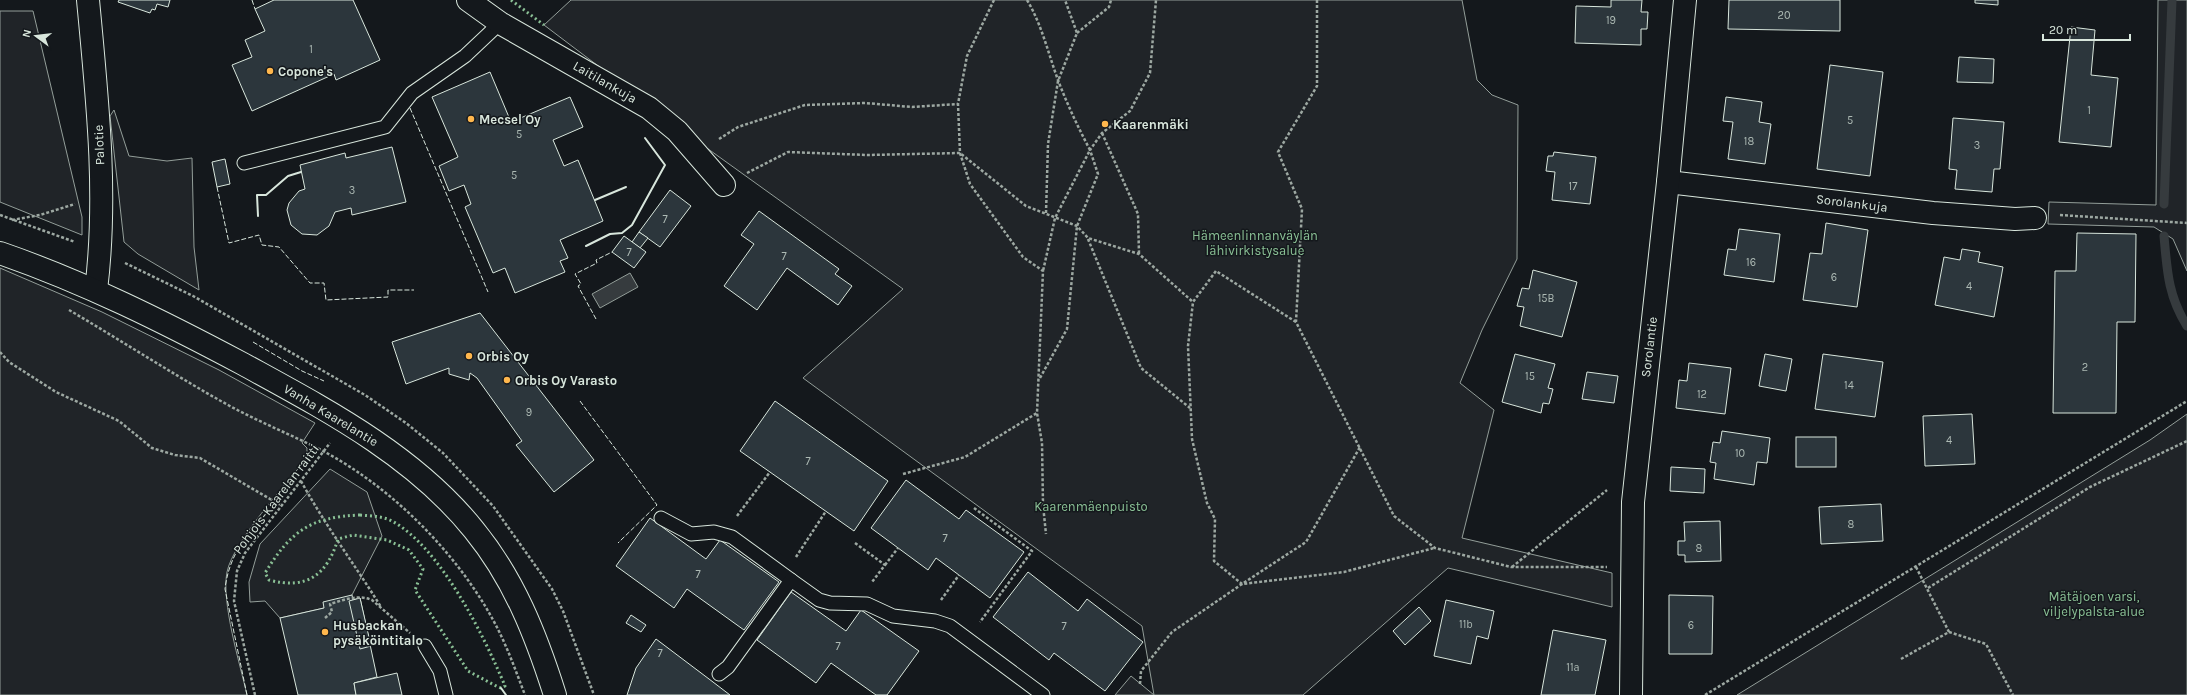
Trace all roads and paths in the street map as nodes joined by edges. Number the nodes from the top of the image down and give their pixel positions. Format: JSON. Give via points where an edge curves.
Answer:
{"nodes":[{"id":1,"x":88,"y":0,"type":"edge"},
{"id":2,"x":468,"y":0,"type":"edge"},
{"id":3,"x":994,"y":0,"type":"edge"},
{"id":4,"x":1027,"y":0,"type":"edge"},
{"id":5,"x":1065,"y":0,"type":"edge"},
{"id":6,"x":1111,"y":0,"type":"edge"},
{"id":7,"x":1156,"y":0,"type":"edge"},
{"id":8,"x":1317,"y":0,"type":"edge"},
{"id":9,"x":1685,"y":0,"type":"edge"},
{"id":10,"x":500,"y":23,"type":"junction"},
{"id":11,"x":1077,"y":33,"type":"junction"},
{"id":12,"x":1058,"y":81,"type":"junction"},
{"id":13,"x":958,"y":104,"type":"junction"},
{"id":14,"x":1102,"y":133,"type":"junction"},
{"id":15,"x":1090,"y":150,"type":"junction"},
{"id":16,"x":699,"y":153,"type":"junction"},
{"id":17,"x":960,"y":153,"type":"junction"},
{"id":18,"x":244,"y":163,"type":"dead end"},
{"id":19,"x":100,"y":179,"type":"junction"},
{"id":20,"x":1668,"y":182,"type":"junction"},
{"id":21,"x":724,"y":185,"type":"joint"},
{"id":22,"x":1046,"y":213,"type":"junction"},
{"id":23,"x":0,"y":215,"type":"edge"},
{"id":24,"x":1056,"y":218,"type":"junction"},
{"id":25,"x":2035,"y":218,"type":"joint"},
{"id":26,"x":12,"y":220,"type":"junction"},
{"id":27,"x":2187,"y":223,"type":"edge"},
{"id":28,"x":1077,"y":226,"type":"junction"},
{"id":29,"x":1088,"y":238,"type":"junction"},
{"id":30,"x":101,"y":252,"type":"junction"},
{"id":31,"x":0,"y":253,"type":"edge"},
{"id":32,"x":1139,"y":254,"type":"junction"},
{"id":33,"x":1043,"y":271,"type":"junction"},
{"id":34,"x":96,"y":290,"type":"junction"},
{"id":35,"x":1193,"y":302,"type":"junction"},
{"id":36,"x":68,"y":310,"type":"dead end"},
{"id":37,"x":1296,"y":322,"type":"junction"},
{"id":38,"x":0,"y":352,"type":"edge"},
{"id":39,"x":1040,"y":379,"type":"junction"},
{"id":40,"x":365,"y":395,"type":"dead end"},
{"id":41,"x":2187,"y":401,"type":"edge"},
{"id":42,"x":1191,"y":408,"type":"junction"},
{"id":43,"x":1037,"y":413,"type":"junction"},
{"id":44,"x":346,"y":423,"type":"junction"},
{"id":45,"x":2187,"y":441,"type":"edge"},
{"id":46,"x":1360,"y":447,"type":"junction"},
{"id":47,"x":324,"y":452,"type":"junction"},
{"id":48,"x":1637,"y":466,"type":"junction"},
{"id":49,"x":770,"y":472,"type":"dead end"},
{"id":50,"x":903,"y":474,"type":"dead end"},
{"id":51,"x":301,"y":481,"type":"junction"},
{"id":52,"x":282,"y":506,"type":"junction"},
{"id":53,"x":974,"y":508,"type":"dead end"},
{"id":54,"x":826,"y":511,"type":"dead end"},
{"id":55,"x":661,"y":518,"type":"dead end"},
{"id":56,"x":736,"y":518,"type":"dead end"},
{"id":57,"x":1046,"y":534,"type":"dead end"},
{"id":58,"x":855,"y":543,"type":"dead end"},
{"id":59,"x":898,"y":548,"type":"dead end"},
{"id":60,"x":1435,"y":548,"type":"junction"},
{"id":61,"x":796,"y":556,"type":"dead end"},
{"id":62,"x":885,"y":565,"type":"junction"},
{"id":63,"x":1511,"y":567,"type":"junction"},
{"id":64,"x":1632,"y":567,"type":"junction"},
{"id":65,"x":1916,"y":567,"type":"junction"},
{"id":66,"x":959,"y":575,"type":"dead end"},
{"id":67,"x":791,"y":580,"type":"junction"},
{"id":68,"x":1242,"y":584,"type":"junction"},
{"id":69,"x":1928,"y":588,"type":"junction"},
{"id":70,"x":858,"y":602,"type":"junction"},
{"id":71,"x":940,"y":602,"type":"dead end"},
{"id":72,"x":381,"y":607,"type":"junction"},
{"id":73,"x":325,"y":618,"type":"dead end"},
{"id":74,"x":1949,"y":632,"type":"junction"},
{"id":75,"x":968,"y":638,"type":"junction"},
{"id":76,"x":425,"y":646,"type":"joint"},
{"id":77,"x":1901,"y":659,"type":"dead end"},
{"id":78,"x":719,"y":674,"type":"dead end"},
{"id":79,"x":1140,"y":684,"type":"dead end"},
{"id":80,"x":255,"y":695,"type":"edge"},
{"id":81,"x":446,"y":695,"type":"edge"},
{"id":82,"x":525,"y":695,"type":"edge"},
{"id":83,"x":555,"y":695,"type":"edge"},
{"id":84,"x":1043,"y":695,"type":"edge"},
{"id":85,"x":1631,"y":695,"type":"edge"},
{"id":86,"x":1705,"y":695,"type":"edge"},
{"id":87,"x":2013,"y":695,"type":"edge"}],
"edges":[{"from":1,"to":19,"type":"street","name":"Palotie"},
{"from":2,"to":10,"type":"street","name":"Laitilankuja"},
{"from":3,"to":13,"type":"path","via":[[967,56]]},
{"from":4,"to":12,"type":"path","via":[[1037,18]]},
{"from":5,"to":11,"type":"path"},
{"from":6,"to":11,"type":"path","via":[[1109,7]]},
{"from":7,"to":14,"type":"path","via":[[1150,73],[1130,111]]},
{"from":8,"to":37,"type":"path","via":[[1317,86],[1278,152],[1302,209]]},
{"from":9,"to":20,"type":"street","name":"Sorolantie"},
{"from":10,"to":16,"type":"street","name":"Laitilankuja","via":[[650,108]]},
{"from":10,"to":18,"type":"lane","via":[[465,56],[412,93],[385,127]]},
{"from":11,"to":12,"type":"path"},
{"from":12,"to":15,"type":"path"},
{"from":12,"to":22,"type":"path","via":[[1048,144]]},
{"from":13,"to":16,"type":"path","via":[[912,107],[865,103],[805,105],[738,127]]},
{"from":13,"to":17,"type":"path"},
{"from":14,"to":15,"type":"path"},
{"from":14,"to":32,"type":"path","via":[[1138,214]]},
{"from":15,"to":24,"type":"path"},
{"from":15,"to":28,"type":"path","via":[[1098,174]]},
{"from":16,"to":21,"type":"street","name":"Laitilankuja"},
{"from":17,"to":21,"type":"path","via":[[868,155],[788,152]]},
{"from":17,"to":22,"type":"path","via":[[1026,206]]},
{"from":17,"to":33,"type":"path","via":[[970,184],[1023,257]]},
{"from":19,"to":26,"type":"path","via":[[88,196],[73,205]]},
{"from":19,"to":30,"type":"street","name":"Palotie"},
{"from":20,"to":25,"type":"street","name":"Sorolankuja","via":[[1933,213],[2015,220]]},
{"from":20,"to":48,"type":"street","name":"Sorolantie"},
{"from":22,"to":24,"type":"path"},
{"from":23,"to":26,"type":"path"},
{"from":24,"to":28,"type":"path"},
{"from":24,"to":33,"type":"path"},
{"from":25,"to":27,"type":"path","via":[[2053,215]]},
{"from":26,"to":30,"type":"path"},
{"from":28,"to":29,"type":"path"},
{"from":28,"to":39,"type":"path","via":[[1067,330]]},
{"from":29,"to":32,"type":"path"},
{"from":29,"to":42,"type":"path","via":[[1141,368]]},
{"from":30,"to":34,"type":"street","name":"Palotie"},
{"from":31,"to":34,"type":"street","name":"Vanha Kaarelantie"},
{"from":32,"to":35,"type":"path"},
{"from":33,"to":39,"type":"path"},
{"from":34,"to":44,"type":"street","name":"Vanha Kaarelantie","via":[[227,356]]},
{"from":35,"to":37,"type":"path","via":[[1216,271]]},
{"from":35,"to":42,"type":"path","via":[[1188,346]]},
{"from":36,"to":47,"type":"path","via":[[229,405]]},
{"from":37,"to":46,"type":"path"},
{"from":38,"to":52,"type":"path","via":[[9,362],[56,392],[120,421],[152,448],[200,458]]},
{"from":39,"to":43,"type":"path"},
{"from":40,"to":44,"type":"path","name":"Pohjois-Kaarelan raitti"},
{"from":41,"to":65,"type":"path"},
{"from":42,"to":68,"type":"path","via":[[1192,439],[1207,503],[1215,519],[1214,562]]},
{"from":43,"to":50,"type":"path","via":[[965,456]]},
{"from":43,"to":57,"type":"path","via":[[1042,443]]},
{"from":44,"to":47,"type":"path","name":"Pohjois-Kaarelan raitti"},
{"from":44,"to":83,"type":"street","name":"Vanha Kaarelantie","via":[[390,452],[420,476],[473,529],[515,592],[530,625]]},
{"from":45,"to":69,"type":"path","via":[[2090,487]]},
{"from":46,"to":60,"type":"path","via":[[1394,516]]},
{"from":46,"to":68,"type":"path","via":[[1306,542]]},
{"from":47,"to":51,"type":"path","name":"Pohjois-Kaarelan raitti"},
{"from":47,"to":82,"type":"path","via":[[371,482],[415,519],[465,575],[492,618]]},
{"from":48,"to":63,"type":"path"},
{"from":48,"to":64,"type":"street","name":"Sorolantie","via":[[1633,502]]},
{"from":49,"to":56,"type":"path"},
{"from":51,"to":52,"type":"path","name":"Pohjois-Kaarelan raitti"},
{"from":51,"to":72,"type":"path","via":[[322,520],[338,539],[348,559]]},
{"from":52,"to":80,"type":"path","name":"Pohjois-Kaarelan raitti","via":[[245,553],[237,571],[234,601]]},
{"from":53,"to":75,"type":"path","via":[[1032,551]]},
{"from":54,"to":61,"type":"path"},
{"from":55,"to":67,"type":"lane","via":[[691,534],[714,532],[732,537]]},
{"from":58,"to":62,"type":"path"},
{"from":59,"to":62,"type":"path"},
{"from":60,"to":63,"type":"path"},
{"from":60,"to":68,"type":"path","via":[[1344,572]]},
{"from":62,"to":70,"type":"path"},
{"from":63,"to":64,"type":"path"},
{"from":64,"to":85,"type":"street","name":"Sorolantie"},
{"from":65,"to":69,"type":"path"},
{"from":65,"to":86,"type":"path"},
{"from":66,"to":71,"type":"path"},
{"from":67,"to":70,"type":"lane","via":[[819,600],[830,603]]},
{"from":67,"to":78,"type":"lane","via":[[728,667]]},
{"from":68,"to":79,"type":"path","via":[[1172,632],[1141,671]]},
{"from":69,"to":74,"type":"path"},
{"from":70,"to":75,"type":"lane","via":[[892,616],[935,621],[950,626]]},
{"from":72,"to":73,"type":"path","via":[[365,597],[352,598],[330,604],[332,612]]},
{"from":72,"to":76,"type":"path"},
{"from":74,"to":77,"type":"path"},
{"from":74,"to":87,"type":"path","via":[[1986,644]]},
{"from":75,"to":84,"type":"lane"},
{"from":76,"to":81,"type":"lane","via":[[440,671]]}]}
